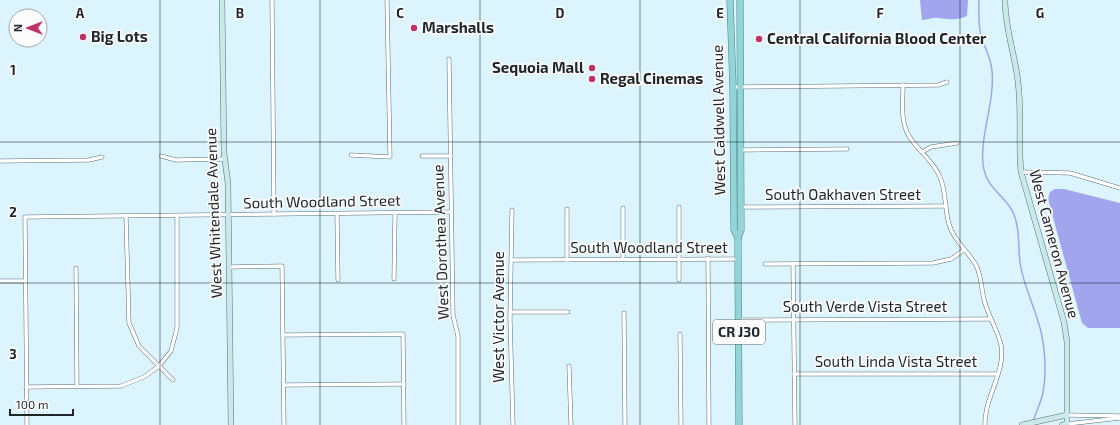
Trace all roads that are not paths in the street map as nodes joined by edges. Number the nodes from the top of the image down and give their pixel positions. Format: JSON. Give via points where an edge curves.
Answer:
{"nodes":[{"id":1,"x":222,"y":0,"type":"edge"},
{"id":2,"x":272,"y":0,"type":"edge"},
{"id":3,"x":387,"y":0,"type":"edge"},
{"id":4,"x":730,"y":0,"type":"edge"},
{"id":5,"x":740,"y":0,"type":"edge"},
{"id":6,"x":1005,"y":0,"type":"edge"},
{"id":7,"x":449,"y":59,"type":"dead end"},
{"id":8,"x":946,"y":82,"type":"dead end"},
{"id":9,"x":903,"y":85,"type":"junction"},
{"id":10,"x":733,"y":87,"type":"junction"},
{"id":11,"x":741,"y":87,"type":"junction"},
{"id":12,"x":957,"y":143,"type":"dead end"},
{"id":13,"x":847,"y":149,"type":"dead end"},
{"id":14,"x":741,"y":150,"type":"junction"},
{"id":15,"x":922,"y":152,"type":"junction"},
{"id":16,"x":351,"y":155,"type":"dead end"},
{"id":17,"x":161,"y":156,"type":"dead end"},
{"id":18,"x":422,"y":156,"type":"dead end"},
{"id":19,"x":450,"y":156,"type":"junction"},
{"id":20,"x":102,"y":157,"type":"dead end"},
{"id":21,"x":225,"y":159,"type":"junction"},
{"id":22,"x":0,"y":161,"type":"edge"},
{"id":23,"x":733,"y":161,"type":"junction"},
{"id":24,"x":1021,"y":172,"type":"junction"},
{"id":25,"x":1120,"y":188,"type":"edge"},
{"id":26,"x":946,"y":206,"type":"junction"},
{"id":27,"x":679,"y":207,"type":"dead end"},
{"id":28,"x":741,"y":207,"type":"junction"},
{"id":29,"x":623,"y":208,"type":"dead end"},
{"id":30,"x":567,"y":209,"type":"dead end"},
{"id":31,"x":512,"y":210,"type":"dead end"},
{"id":32,"x":451,"y":212,"type":"junction"},
{"id":33,"x":274,"y":214,"type":"junction"},
{"id":34,"x":337,"y":214,"type":"junction"},
{"id":35,"x":395,"y":214,"type":"junction"},
{"id":36,"x":228,"y":215,"type":"junction"},
{"id":37,"x":126,"y":216,"type":"junction"},
{"id":38,"x":177,"y":216,"type":"junction"},
{"id":39,"x":738,"y":238,"type":"junction"},
{"id":40,"x":964,"y":250,"type":"junction"},
{"id":41,"x":708,"y":258,"type":"junction"},
{"id":42,"x":623,"y":259,"type":"junction"},
{"id":43,"x":679,"y":259,"type":"junction"},
{"id":44,"x":738,"y":259,"type":"junction"},
{"id":45,"x":512,"y":260,"type":"junction"},
{"id":46,"x":567,"y":260,"type":"junction"},
{"id":47,"x":765,"y":264,"type":"dead end"},
{"id":48,"x":793,"y":264,"type":"junction"},
{"id":49,"x":229,"y":267,"type":"junction"},
{"id":50,"x":76,"y":268,"type":"dead end"},
{"id":51,"x":394,"y":279,"type":"dead end"},
{"id":52,"x":338,"y":280,"type":"dead end"},
{"id":53,"x":679,"y":280,"type":"dead end"},
{"id":54,"x":0,"y":281,"type":"edge"},
{"id":55,"x":25,"y":281,"type":"junction"},
{"id":56,"x":511,"y":312,"type":"junction"},
{"id":57,"x":568,"y":312,"type":"dead end"},
{"id":58,"x":624,"y":313,"type":"dead end"},
{"id":59,"x":991,"y":318,"type":"junction"},
{"id":60,"x":794,"y":319,"type":"junction"},
{"id":61,"x":739,"y":320,"type":"junction"},
{"id":62,"x":680,"y":334,"type":"dead end"},
{"id":63,"x":283,"y":336,"type":"junction"},
{"id":64,"x":159,"y":366,"type":"junction"},
{"id":65,"x":569,"y":366,"type":"dead end"},
{"id":66,"x":794,"y":374,"type":"junction"},
{"id":67,"x":998,"y":374,"type":"junction"},
{"id":68,"x":173,"y":380,"type":"dead end"},
{"id":69,"x":404,"y":384,"type":"junction"},
{"id":70,"x":77,"y":386,"type":"junction"},
{"id":71,"x":284,"y":386,"type":"junction"},
{"id":72,"x":26,"y":387,"type":"junction"},
{"id":73,"x":1067,"y":415,"type":"junction"},
{"id":74,"x":1120,"y":417,"type":"edge"},
{"id":75,"x":1064,"y":424,"type":"edge"},
{"id":76,"x":27,"y":425,"type":"edge"},
{"id":77,"x":231,"y":425,"type":"edge"},
{"id":78,"x":284,"y":425,"type":"edge"},
{"id":79,"x":404,"y":425,"type":"edge"},
{"id":80,"x":458,"y":425,"type":"edge"},
{"id":81,"x":513,"y":425,"type":"edge"},
{"id":82,"x":571,"y":425,"type":"edge"},
{"id":83,"x":625,"y":425,"type":"edge"},
{"id":84,"x":681,"y":425,"type":"edge"},
{"id":85,"x":709,"y":425,"type":"edge"},
{"id":86,"x":739,"y":425,"type":"edge"},
{"id":87,"x":795,"y":425,"type":"edge"},
{"id":88,"x":985,"y":425,"type":"edge"},
{"id":89,"x":1022,"y":425,"type":"edge"}],
"edges":[{"from":1,"to":21,"type":"street","name":"West Whitendale Avenue"},
{"from":2,"to":33,"type":"street"},
{"from":3,"to":16,"type":"street","via":[[390,157]]},
{"from":4,"to":10,"type":"main road","name":"West Caldwell Avenue","number":"CR J30"},
{"from":5,"to":11,"type":"main road","name":"West Caldwell Avenue","number":"CR J30"},
{"from":6,"to":24,"type":"street","name":"West Cameron Avenue","via":[[1007,30],[1019,96]]},
{"from":7,"to":19,"type":"street","name":"West Dorothea Avenue"},
{"from":8,"to":9,"type":"street","via":[[938,85]]},
{"from":9,"to":11,"type":"street"},
{"from":9,"to":15,"type":"street","via":[[904,124]]},
{"from":10,"to":11,"type":"street"},
{"from":10,"to":23,"type":"main road","name":"West Caldwell Avenue","number":"CR J30"},
{"from":11,"to":14,"type":"main road","name":"West Caldwell Avenue","number":"CR J30"},
{"from":12,"to":15,"type":"street","via":[[931,147]]},
{"from":13,"to":14,"type":"street"},
{"from":14,"to":28,"type":"main road","name":"West Caldwell Avenue","number":"CR J30"},
{"from":15,"to":26,"type":"street","via":[[941,178]]},
{"from":17,"to":21,"type":"street","via":[[176,160]]},
{"from":18,"to":19,"type":"street"},
{"from":19,"to":32,"type":"street","name":"West Dorothea Avenue"},
{"from":20,"to":22,"type":"street","via":[[89,160]]},
{"from":21,"to":36,"type":"street","name":"West Whitendale Avenue"},
{"from":23,"to":28,"type":"main road","via":[[737,171],[737,203]]},
{"from":23,"to":39,"type":"main road","name":"West Caldwell Avenue","number":"CR J30","via":[[734,230]]},
{"from":24,"to":25,"type":"street","via":[[1070,173]]},
{"from":24,"to":73,"type":"street","name":"West Cameron Avenue","via":[[1064,322],[1067,342]]},
{"from":26,"to":28,"type":"street","name":"South Oakhaven Street"},
{"from":26,"to":40,"type":"street","via":[[950,229]]},
{"from":27,"to":43,"type":"street"},
{"from":28,"to":39,"type":"main road","name":"West Caldwell Avenue","number":"CR J30","via":[[741,230]]},
{"from":29,"to":42,"type":"street"},
{"from":30,"to":46,"type":"street"},
{"from":31,"to":45,"type":"street","name":"West Victor Avenue"},
{"from":32,"to":35,"type":"street","name":"South Woodland Street"},
{"from":32,"to":80,"type":"street","name":"West Dorothea Avenue","via":[[452,315],[458,336]]},
{"from":33,"to":34,"type":"street","name":"South Woodland Street"},
{"from":33,"to":36,"type":"street","name":"South Woodland Street"},
{"from":34,"to":35,"type":"street","name":"South Woodland Street"},
{"from":34,"to":52,"type":"street"},
{"from":35,"to":51,"type":"street"},
{"from":36,"to":38,"type":"street","name":"South Woodland Street"},
{"from":36,"to":49,"type":"street","name":"West Whitendale Avenue"},
{"from":37,"to":38,"type":"street","name":"South Woodland Street"},
{"from":37,"to":55,"type":"street","name":"South Woodland Street","via":[[25,217]]},
{"from":37,"to":64,"type":"street","via":[[129,323],[139,346]]},
{"from":38,"to":64,"type":"street","via":[[177,328],[170,351]]},
{"from":39,"to":44,"type":"main road","name":"West Caldwell Avenue","number":"CR J30"},
{"from":40,"to":48,"type":"street","via":[[951,259],[933,263]]},
{"from":40,"to":59,"type":"street","via":[[976,266]]},
{"from":41,"to":43,"type":"street","name":"South Woodland Street"},
{"from":41,"to":44,"type":"street","name":"South Woodland Street"},
{"from":41,"to":85,"type":"street"},
{"from":42,"to":43,"type":"street","name":"South Woodland Street"},
{"from":42,"to":46,"type":"street","name":"South Woodland Street"},
{"from":43,"to":53,"type":"street"},
{"from":44,"to":61,"type":"main road","name":"West Caldwell Avenue","number":"CR J30"},
{"from":45,"to":46,"type":"street","name":"South Woodland Street"},
{"from":45,"to":56,"type":"street","name":"West Victor Avenue"},
{"from":47,"to":48,"type":"street"},
{"from":48,"to":60,"type":"street"},
{"from":49,"to":63,"type":"street","via":[[282,266]]},
{"from":49,"to":77,"type":"street","name":"West Whitendale Avenue"},
{"from":50,"to":70,"type":"street"},
{"from":54,"to":55,"type":"street"},
{"from":55,"to":72,"type":"street"},
{"from":56,"to":57,"type":"street"},
{"from":56,"to":81,"type":"street","name":"West Victor Avenue"},
{"from":58,"to":83,"type":"street"},
{"from":59,"to":60,"type":"street","name":"South Verde Vista Street"},
{"from":59,"to":67,"type":"street","via":[[1002,350]]},
{"from":60,"to":61,"type":"street","name":"South Verde Vista Street"},
{"from":60,"to":66,"type":"street"},
{"from":61,"to":86,"type":"main road","name":"West Caldwell Avenue","number":"CR J30"},
{"from":62,"to":84,"type":"street"},
{"from":63,"to":69,"type":"street","via":[[403,334]]},
{"from":63,"to":71,"type":"street"},
{"from":64,"to":68,"type":"street"},
{"from":64,"to":70,"type":"street","via":[[129,384]]},
{"from":65,"to":82,"type":"street"},
{"from":66,"to":67,"type":"street","name":"South Linda Vista Street"},
{"from":66,"to":87,"type":"street"},
{"from":67,"to":88,"type":"street","via":[[986,409]]},
{"from":69,"to":71,"type":"street"},
{"from":69,"to":79,"type":"street"},
{"from":70,"to":72,"type":"street"},
{"from":71,"to":78,"type":"street"},
{"from":72,"to":76,"type":"street"},
{"from":73,"to":74,"type":"street"},
{"from":73,"to":75,"type":"street","name":"West Cameron Avenue"},
{"from":73,"to":89,"type":"street"},
{"from":74,"to":75,"type":"street"}]}
